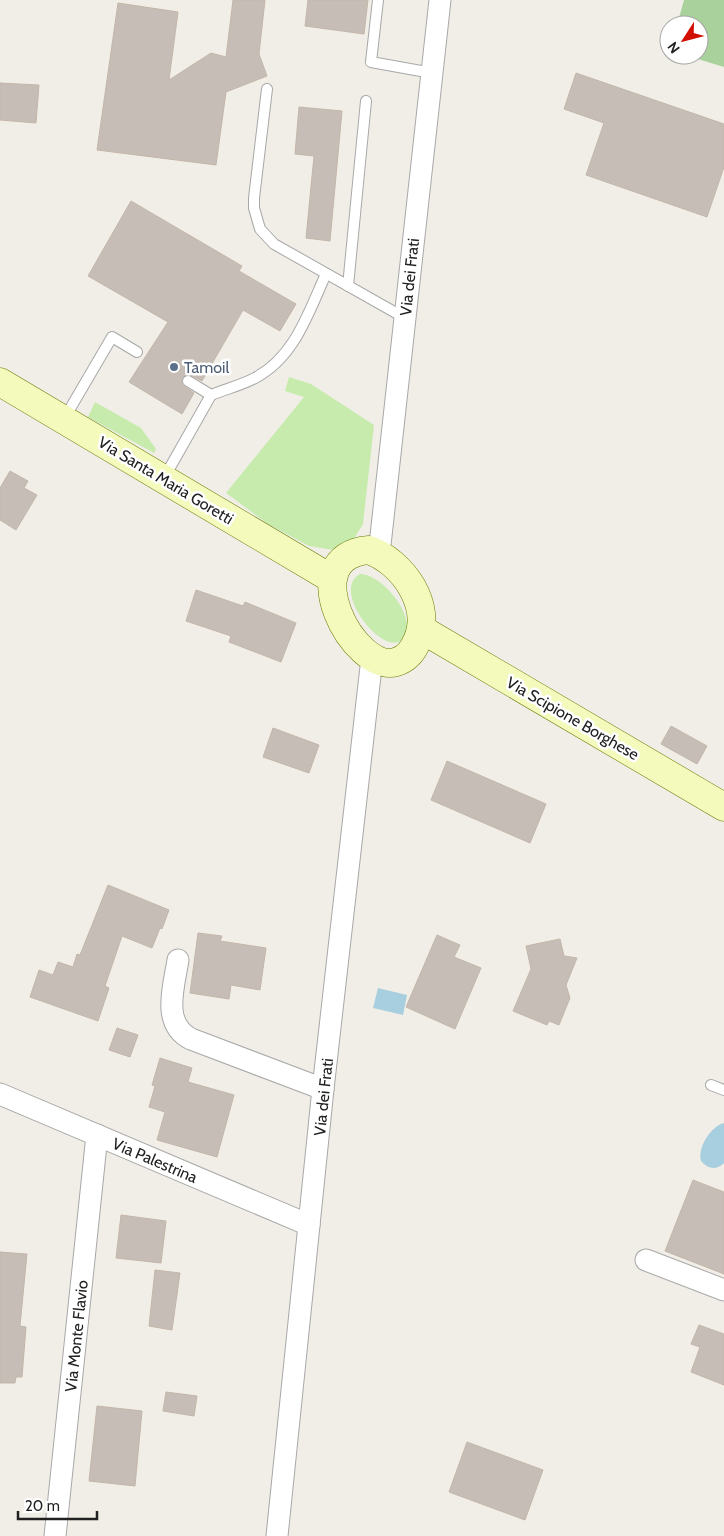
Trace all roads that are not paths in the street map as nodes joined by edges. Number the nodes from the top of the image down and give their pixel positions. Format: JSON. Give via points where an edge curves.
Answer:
{"nodes":[{"id":1,"x":378,"y":0,"type":"edge"},
{"id":2,"x":440,"y":0,"type":"edge"},
{"id":3,"x":432,"y":73,"type":"junction"},
{"id":4,"x":267,"y":89,"type":"dead end"},
{"id":5,"x":366,"y":101,"type":"dead end"},
{"id":6,"x":326,"y":274,"type":"junction"},
{"id":7,"x":348,"y":286,"type":"junction"},
{"id":8,"x":405,"y":318,"type":"junction"},
{"id":9,"x":137,"y":352,"type":"dead end"},
{"id":10,"x":188,"y":381,"type":"dead end"},
{"id":11,"x":0,"y":382,"type":"edge"},
{"id":12,"x":211,"y":395,"type":"junction"},
{"id":13,"x":64,"y":420,"type":"junction"},
{"id":14,"x":164,"y":479,"type":"junction"},
{"id":15,"x":379,"y":554,"type":"junction"},
{"id":16,"x":332,"y":579,"type":"junction"},
{"id":17,"x":421,"y":629,"type":"junction"},
{"id":18,"x":372,"y":658,"type":"junction"},
{"id":19,"x":724,"y":807,"type":"edge"},
{"id":20,"x":178,"y":960,"type":"dead end"},
{"id":21,"x":711,"y":1085,"type":"dead end"},
{"id":22,"x":323,"y":1089,"type":"junction"},
{"id":23,"x":724,"y":1090,"type":"edge"},
{"id":24,"x":0,"y":1094,"type":"edge"},
{"id":25,"x":98,"y":1135,"type":"junction"},
{"id":26,"x":309,"y":1225,"type":"junction"},
{"id":27,"x":646,"y":1260,"type":"dead end"},
{"id":28,"x":724,"y":1290,"type":"edge"},
{"id":29,"x":55,"y":1536,"type":"edge"},
{"id":30,"x":277,"y":1536,"type":"edge"}],
"edges":[{"from":1,"to":3,"type":"lane","via":[[371,62]]},
{"from":2,"to":3,"type":"street","name":"Via dei Frati"},
{"from":3,"to":8,"type":"street","name":"Via dei Frati"},
{"from":4,"to":6,"type":"lane","via":[[254,198],[256,219],[260,229],[274,244]]},
{"from":5,"to":7,"type":"lane"},
{"from":6,"to":7,"type":"lane"},
{"from":6,"to":12,"type":"lane","via":[[295,340],[282,358],[255,378]]},
{"from":7,"to":8,"type":"lane"},
{"from":8,"to":15,"type":"street","name":"Via dei Frati"},
{"from":9,"to":13,"type":"lane","via":[[112,337]]},
{"from":10,"to":12,"type":"lane"},
{"from":11,"to":13,"type":"main road","name":"Via Santa Maria Goretti"},
{"from":12,"to":14,"type":"lane"},
{"from":13,"to":14,"type":"main road","name":"Via Santa Maria Goretti"},
{"from":14,"to":16,"type":"main road","name":"Via Santa Maria Goretti"},
{"from":15,"to":16,"type":"main road","via":[[369,550],[352,554],[341,562]]},
{"from":15,"to":17,"type":"main road","via":[[396,567],[412,588],[420,609]]},
{"from":16,"to":18,"type":"main road","via":[[333,599],[342,621],[354,640]]},
{"from":17,"to":18,"type":"main road","via":[[415,646],[403,659],[390,663]]},
{"from":17,"to":19,"type":"main road","name":"Via Scipione Borghese"},
{"from":18,"to":22,"type":"street","name":"Via dei Frati"},
{"from":20,"to":22,"type":"street","via":[[171,1010],[174,1023],[182,1033]]},
{"from":21,"to":23,"type":"lane"},
{"from":22,"to":26,"type":"street","name":"Via dei Frati"},
{"from":24,"to":25,"type":"street","name":"Via Palestrina"},
{"from":25,"to":26,"type":"street","name":"Via Palestrina"},
{"from":25,"to":29,"type":"street","name":"Via Monte Flavio"},
{"from":26,"to":30,"type":"street","name":"Via dei Frati"},
{"from":27,"to":28,"type":"street"}]}
